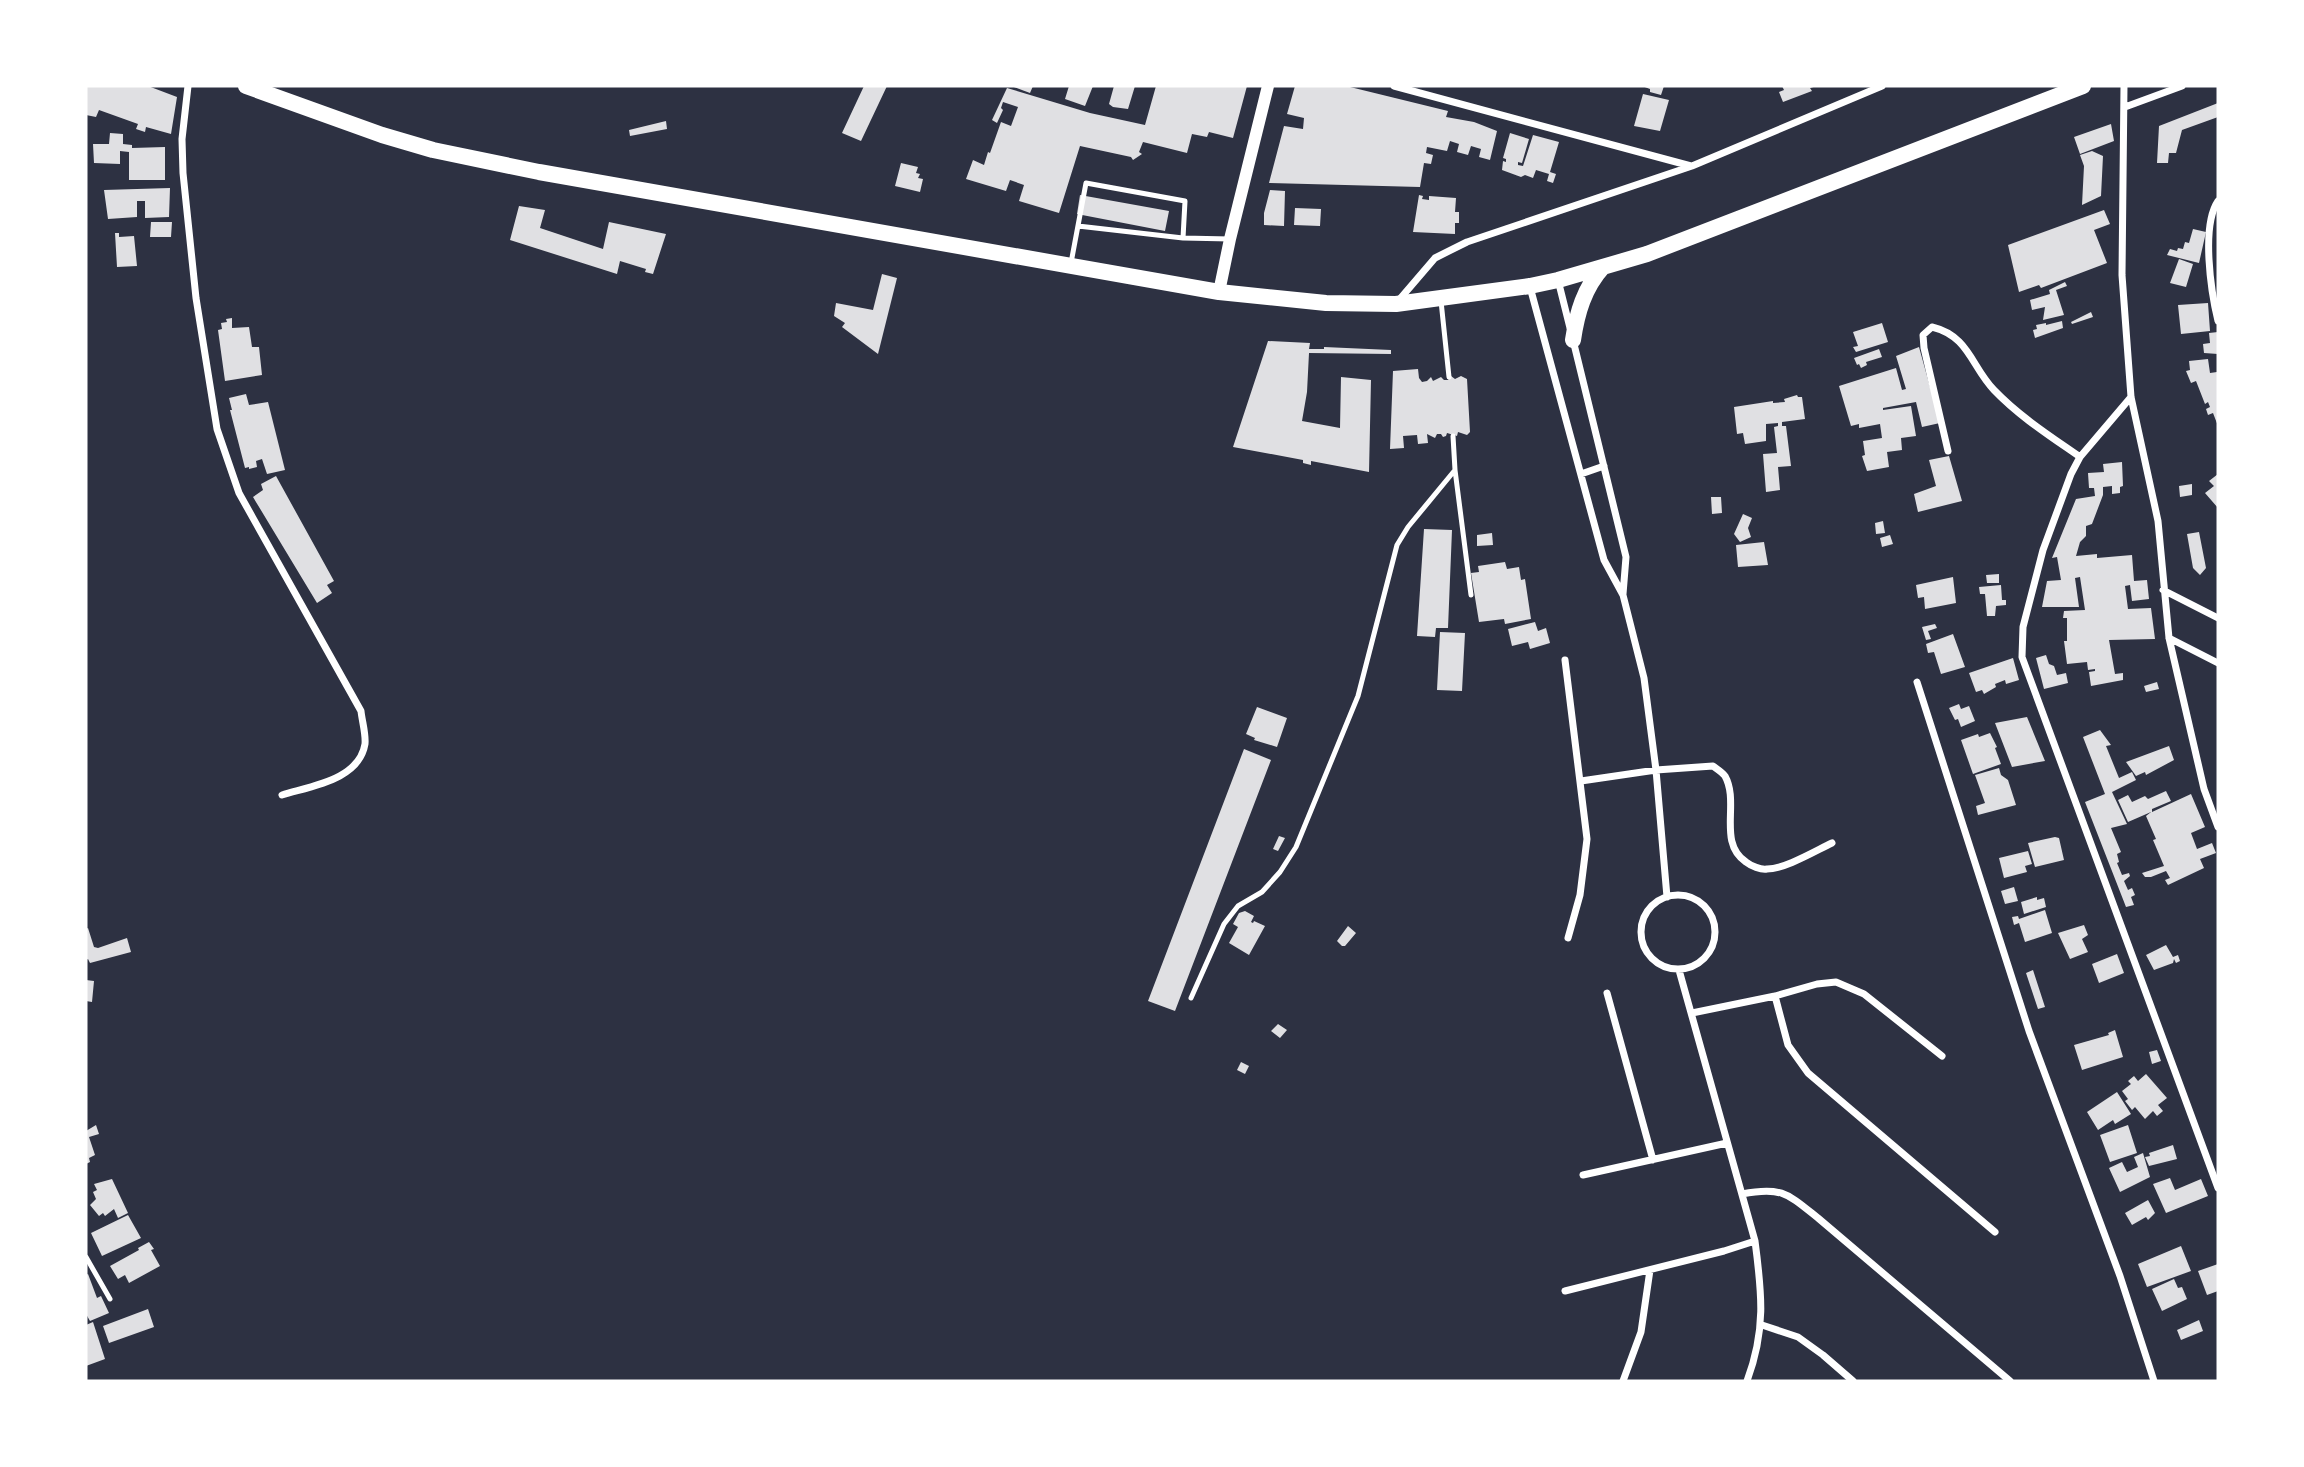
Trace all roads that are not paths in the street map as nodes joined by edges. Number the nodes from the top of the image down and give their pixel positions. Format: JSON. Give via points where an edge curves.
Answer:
{"nodes":[{"id":1,"x":188,"y":86,"type":"edge"},
{"id":2,"x":246,"y":86,"type":"edge"},
{"id":3,"x":1268,"y":86,"type":"edge"},
{"id":4,"x":1394,"y":86,"type":"edge"},
{"id":5,"x":1882,"y":86,"type":"edge"},
{"id":6,"x":2083,"y":86,"type":"edge"},
{"id":7,"x":2124,"y":86,"type":"edge"},
{"id":8,"x":2182,"y":86,"type":"edge"},
{"id":9,"x":2125,"y":107,"type":"junction"},
{"id":10,"x":1692,"y":166,"type":"junction"},
{"id":11,"x":2218,"y":201,"type":"edge"},
{"id":12,"x":1078,"y":226,"type":"junction"},
{"id":13,"x":1183,"y":239,"type":"junction"},
{"id":14,"x":1230,"y":239,"type":"junction"},
{"id":15,"x":1070,"y":266,"type":"junction"},
{"id":16,"x":1603,"y":267,"type":"junction"},
{"id":17,"x":1558,"y":281,"type":"junction"},
{"id":18,"x":1530,"y":286,"type":"junction"},
{"id":19,"x":1219,"y":292,"type":"junction"},
{"id":20,"x":1441,"y":298,"type":"junction"},
{"id":21,"x":1396,"y":303,"type":"junction"},
{"id":22,"x":2218,"y":321,"type":"edge"},
{"id":23,"x":1573,"y":340,"type":"junction"},
{"id":24,"x":1449,"y":377,"type":"dead end"},
{"id":25,"x":2131,"y":397,"type":"junction"},
{"id":26,"x":1453,"y":436,"type":"dead end"},
{"id":27,"x":1948,"y":451,"type":"dead end"},
{"id":28,"x":2080,"y":457,"type":"junction"},
{"id":29,"x":1604,"y":466,"type":"junction"},
{"id":30,"x":1455,"y":470,"type":"junction"},
{"id":31,"x":1581,"y":474,"type":"junction"},
{"id":32,"x":2163,"y":590,"type":"junction"},
{"id":33,"x":1471,"y":595,"type":"dead end"},
{"id":34,"x":1623,"y":595,"type":"junction"},
{"id":35,"x":2218,"y":618,"type":"edge"},
{"id":36,"x":2169,"y":638,"type":"junction"},
{"id":37,"x":1564,"y":660,"type":"dead end"},
{"id":38,"x":2218,"y":663,"type":"edge"},
{"id":39,"x":1917,"y":682,"type":"dead end"},
{"id":40,"x":1656,"y":770,"type":"junction"},
{"id":41,"x":1581,"y":781,"type":"junction"},
{"id":42,"x":282,"y":795,"type":"dead end"},
{"id":43,"x":2218,"y":827,"type":"edge"},
{"id":44,"x":1832,"y":843,"type":"dead end"},
{"id":45,"x":1667,"y":897,"type":"junction"},
{"id":46,"x":1568,"y":938,"type":"dead end"},
{"id":47,"x":1679,"y":970,"type":"junction"},
{"id":48,"x":1607,"y":993,"type":"dead end"},
{"id":49,"x":1775,"y":996,"type":"junction"},
{"id":50,"x":1191,"y":998,"type":"dead end"},
{"id":51,"x":1692,"y":1013,"type":"junction"},
{"id":52,"x":1942,"y":1056,"type":"dead end"},
{"id":53,"x":1727,"y":1143,"type":"junction"},
{"id":54,"x":1653,"y":1160,"type":"junction"},
{"id":55,"x":1583,"y":1175,"type":"dead end"},
{"id":56,"x":2218,"y":1188,"type":"edge"},
{"id":57,"x":1742,"y":1194,"type":"junction"},
{"id":58,"x":1995,"y":1232,"type":"dead end"},
{"id":59,"x":1755,"y":1241,"type":"junction"},
{"id":60,"x":86,"y":1257,"type":"edge"},
{"id":61,"x":1650,"y":1270,"type":"junction"},
{"id":62,"x":1565,"y":1292,"type":"dead end"},
{"id":63,"x":110,"y":1299,"type":"dead end"},
{"id":64,"x":1762,"y":1325,"type":"junction"},
{"id":65,"x":1623,"y":1381,"type":"edge"},
{"id":66,"x":1747,"y":1381,"type":"edge"},
{"id":67,"x":1853,"y":1381,"type":"edge"},
{"id":68,"x":2010,"y":1381,"type":"edge"},
{"id":69,"x":2154,"y":1381,"type":"edge"}],
"edges":[{"from":1,"to":42,"type":"street","via":[[183,173],[196,298],[217,429],[239,493],[361,711],[365,743],[355,767]]},
{"from":2,"to":15,"type":"main road","via":[[382,135],[477,160]]},
{"from":3,"to":14,"type":"street"},
{"from":4,"to":10,"type":"street"},
{"from":5,"to":10,"type":"street"},
{"from":6,"to":16,"type":"main road"},
{"from":7,"to":9,"type":"street"},
{"from":8,"to":9,"type":"street"},
{"from":9,"to":25,"type":"street","via":[[2122,275]]},
{"from":10,"to":21,"type":"street","via":[[1467,242],[1435,258]]},
{"from":11,"to":22,"type":"street","via":[[2209,225]]},
{"from":12,"to":13,"type":"lane"},
{"from":12,"to":13,"type":"lane","via":[[1086,183],[1185,201]]},
{"from":12,"to":15,"type":"lane"},
{"from":13,"to":14,"type":"lane"},
{"from":14,"to":19,"type":"street"},
{"from":15,"to":19,"type":"main road"},
{"from":16,"to":17,"type":"main road"},
{"from":16,"to":23,"type":"main road","via":[[1582,300]]},
{"from":17,"to":18,"type":"main road"},
{"from":17,"to":23,"type":"street"},
{"from":18,"to":20,"type":"main road"},
{"from":18,"to":31,"type":"street"},
{"from":19,"to":21,"type":"main road","via":[[1315,302]]},
{"from":20,"to":21,"type":"main road"},
{"from":20,"to":24,"type":"lane"},
{"from":23,"to":29,"type":"street"},
{"from":25,"to":28,"type":"street"},
{"from":25,"to":32,"type":"street","via":[[2158,521]]},
{"from":26,"to":30,"type":"lane"},
{"from":27,"to":28,"type":"street","via":[[1924,348],[1923,335],[1932,327],[1956,337],[1993,389],[2028,421]]},
{"from":28,"to":56,"type":"street","via":[[2043,550],[2023,627],[2022,657]]},
{"from":29,"to":31,"type":"street"},
{"from":29,"to":34,"type":"street","via":[[1626,557]]},
{"from":30,"to":33,"type":"lane"},
{"from":30,"to":50,"type":"lane","via":[[1397,545],[1359,696],[1296,847],[1262,892],[1238,906],[1224,924]]},
{"from":31,"to":34,"type":"street","via":[[1604,560]]},
{"from":32,"to":35,"type":"street"},
{"from":32,"to":36,"type":"street"},
{"from":34,"to":40,"type":"street","via":[[1644,678]]},
{"from":36,"to":38,"type":"street"},
{"from":36,"to":43,"type":"street","via":[[2204,789]]},
{"from":37,"to":41,"type":"street"},
{"from":39,"to":69,"type":"street","via":[[2029,1031]]},
{"from":40,"to":41,"type":"street"},
{"from":40,"to":44,"type":"street","via":[[1713,766],[1724,775],[1736,855],[1750,865],[1766,870]]},
{"from":40,"to":45,"type":"street"},
{"from":41,"to":46,"type":"street","via":[[1587,839],[1580,895]]},
{"from":45,"to":47,"type":"street","via":[[1644,918],[1642,939],[1651,958]]},
{"from":45,"to":47,"type":"street","via":[[1697,901],[1715,926],[1707,956]]},
{"from":47,"to":51,"type":"street"},
{"from":48,"to":54,"type":"street"},
{"from":49,"to":51,"type":"street"},
{"from":49,"to":52,"type":"street","via":[[1836,982],[1864,994]]},
{"from":49,"to":58,"type":"street","via":[[1788,1045],[1808,1073]]},
{"from":51,"to":53,"type":"street"},
{"from":53,"to":54,"type":"street"},
{"from":53,"to":57,"type":"street"},
{"from":54,"to":55,"type":"street"},
{"from":57,"to":59,"type":"street"},
{"from":57,"to":68,"type":"street","via":[[1767,1189],[1790,1196]]},
{"from":59,"to":61,"type":"street"},
{"from":59,"to":64,"type":"street"},
{"from":60,"to":63,"type":"lane"},
{"from":61,"to":62,"type":"street"},
{"from":61,"to":65,"type":"street","via":[[1641,1332]]},
{"from":64,"to":66,"type":"street"},
{"from":64,"to":67,"type":"street","via":[[1798,1337]]}]}
